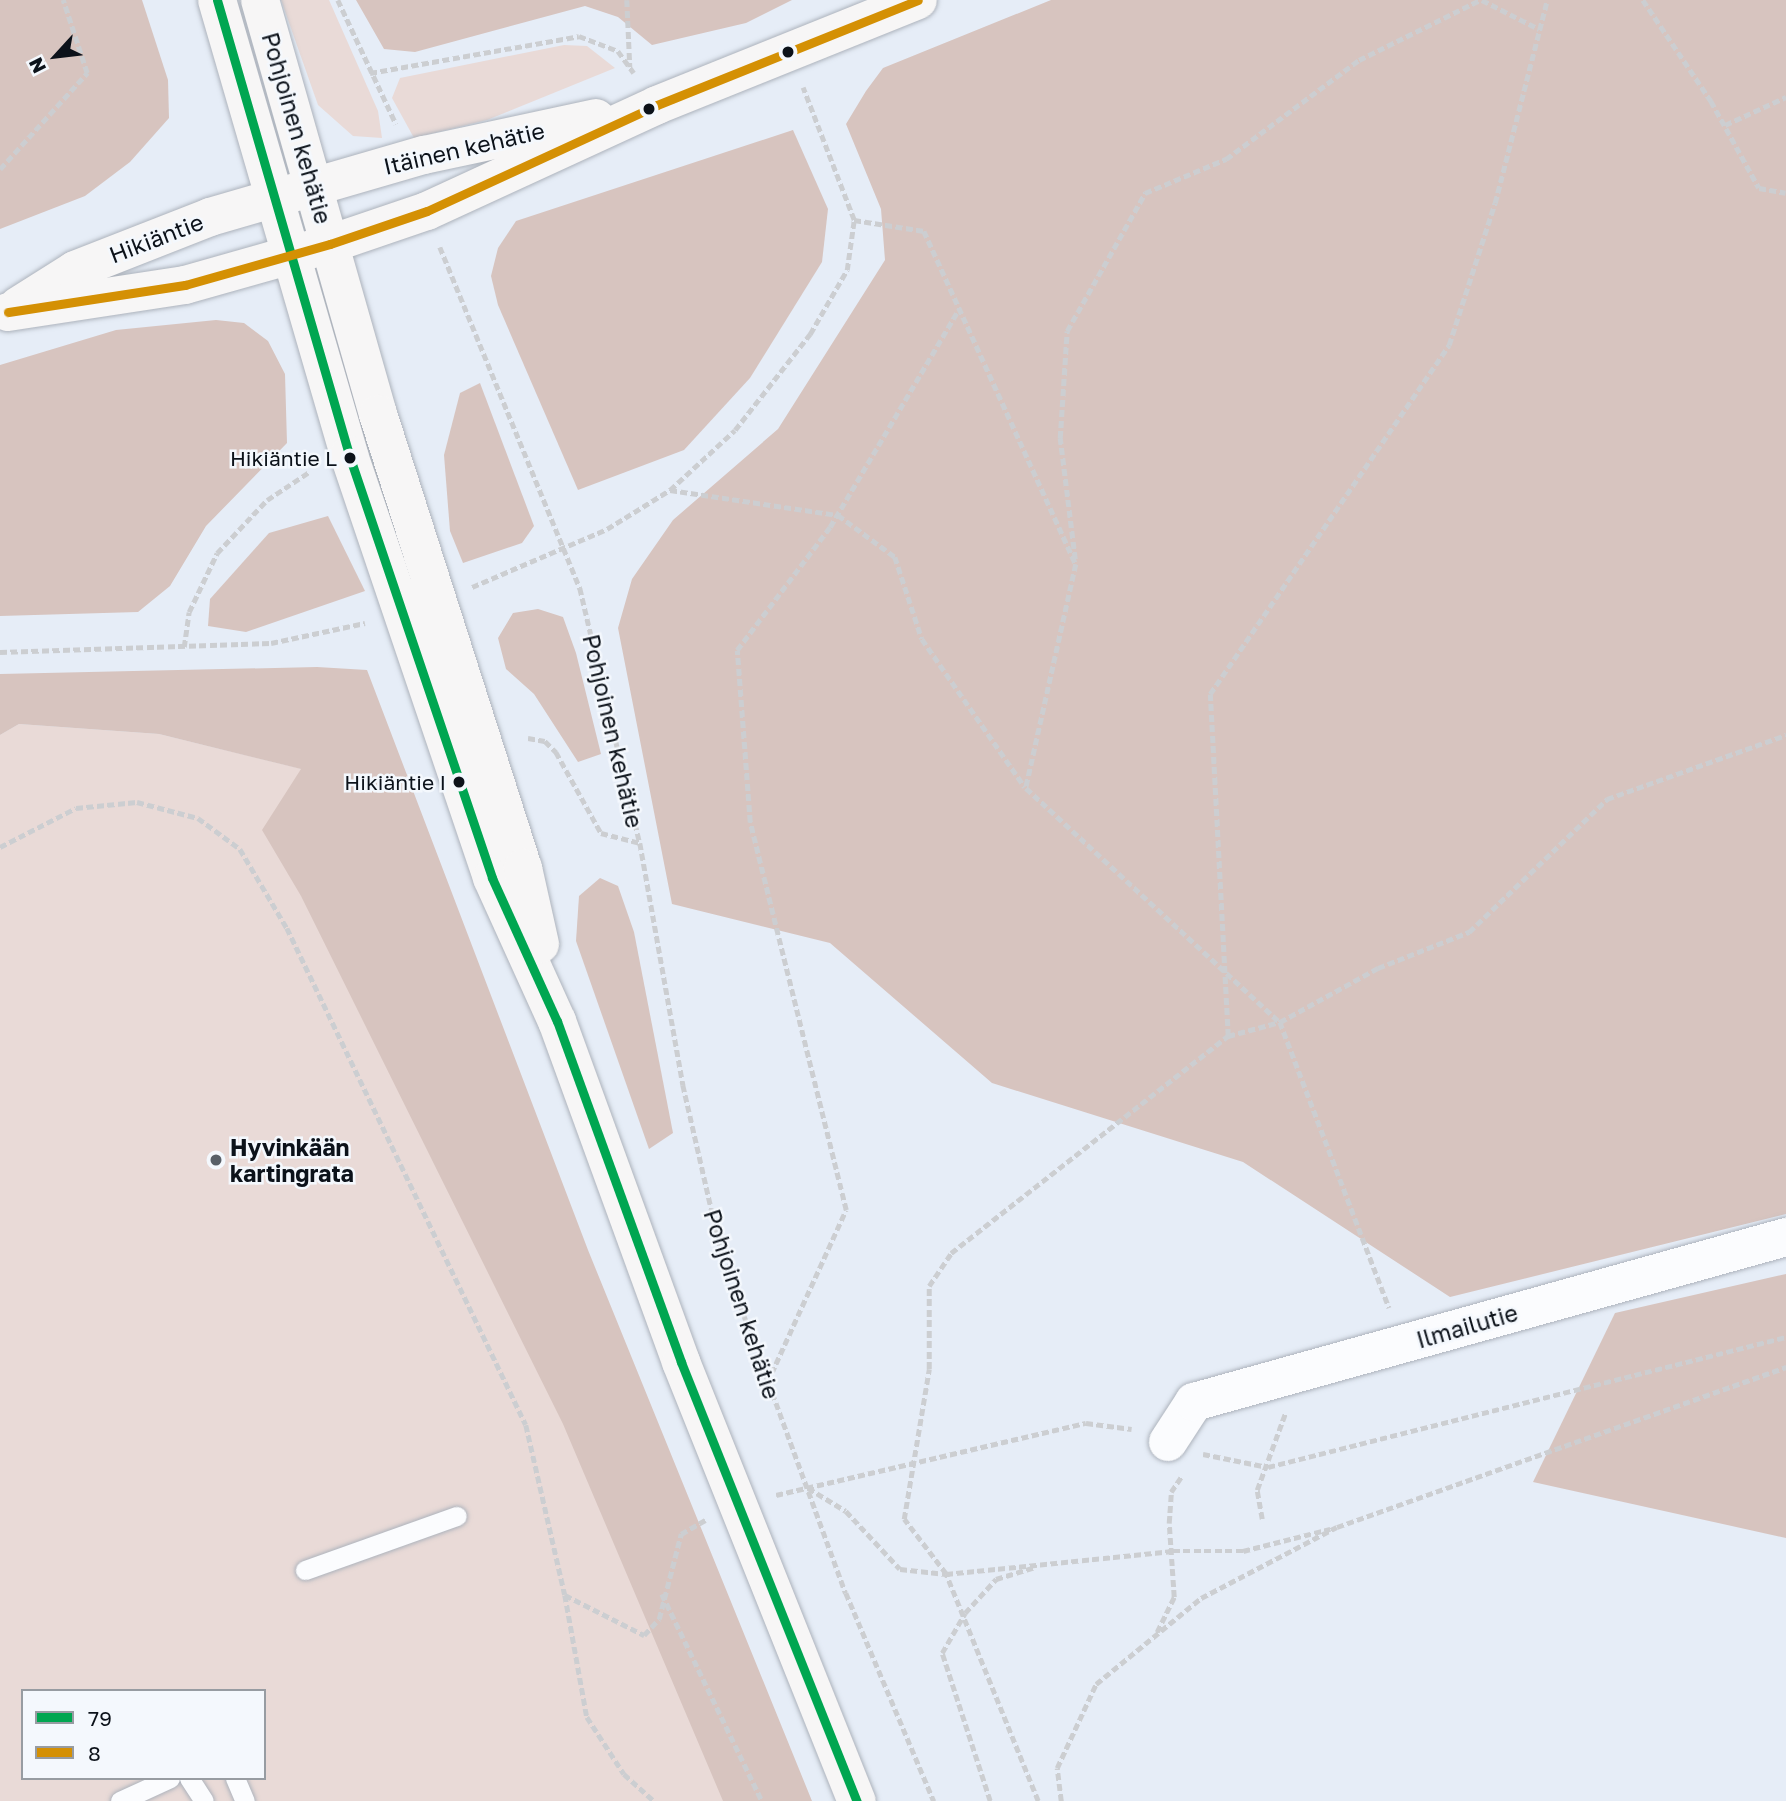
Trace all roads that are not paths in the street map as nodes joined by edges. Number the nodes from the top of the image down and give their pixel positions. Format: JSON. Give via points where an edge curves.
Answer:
{"nodes":[{"id":1,"x":217,"y":0,"type":"edge"},
{"id":2,"x":260,"y":0,"type":"edge"},
{"id":3,"x":918,"y":0,"type":"edge"},
{"id":4,"x":657,"y":105,"type":"junction"},
{"id":5,"x":314,"y":186,"type":"junction"},
{"id":6,"x":272,"y":199,"type":"junction"},
{"id":7,"x":330,"y":244,"type":"junction"},
{"id":8,"x":289,"y":258,"type":"junction"},
{"id":9,"x":4,"y":314,"type":"edge"},
{"id":10,"x":557,"y":1021,"type":"junction"},
{"id":11,"x":1786,"y":1237,"type":"edge"},
{"id":12,"x":1185,"y":1457,"type":"road end"},
{"id":13,"x":457,"y":1516,"type":"dead end"},
{"id":14,"x":305,"y":1570,"type":"dead end"},
{"id":15,"x":166,"y":1780,"type":"edge"},
{"id":16,"x":190,"y":1780,"type":"edge"},
{"id":17,"x":236,"y":1780,"type":"edge"},
{"id":18,"x":120,"y":1801,"type":"edge"},
{"id":19,"x":204,"y":1801,"type":"edge"},
{"id":20,"x":245,"y":1801,"type":"edge"},
{"id":21,"x":857,"y":1801,"type":"edge"}],
"edges":[{"from":1,"to":6,"type":"main road","name":"Pohjoinen kehätie"},
{"from":2,"to":5,"type":"main road","name":"Pohjoinen kehätie"},
{"from":3,"to":4,"type":"main road","name":"Itäinen kehätie"},
{"from":4,"to":5,"type":"main road","name":"Itäinen kehätie","via":[[411,158]]},
{"from":4,"to":7,"type":"main road","name":"Itäinen kehätie","via":[[427,211]]},
{"from":5,"to":6,"type":"main road","name":"Hikiäntie"},
{"from":5,"to":7,"type":"main road","name":"Pohjoinen kehätie"},
{"from":6,"to":8,"type":"main road","name":"Pohjoinen kehätie"},
{"from":6,"to":9,"type":"main road","name":"Hikiäntie","via":[[109,256]]},
{"from":7,"to":8,"type":"main road","name":"Itäinen kehätie"},
{"from":7,"to":10,"type":"main road","name":"Pohjoinen kehätie","via":[[523,868]]},
{"from":8,"to":9,"type":"main road","name":"Hikiäntie","via":[[186,285]]},
{"from":8,"to":10,"type":"main road","name":"Pohjoinen kehätie","via":[[492,878]]},
{"from":10,"to":21,"type":"main road","name":"Pohjoinen kehätie","via":[[736,1504]]},
{"from":11,"to":12,"type":"street","name":"Ilmailutie","via":[[1195,1402]]},
{"from":13,"to":14,"type":"lane"},
{"from":15,"to":18,"type":"lane"},
{"from":16,"to":19,"type":"lane"},
{"from":17,"to":20,"type":"lane"}]}
